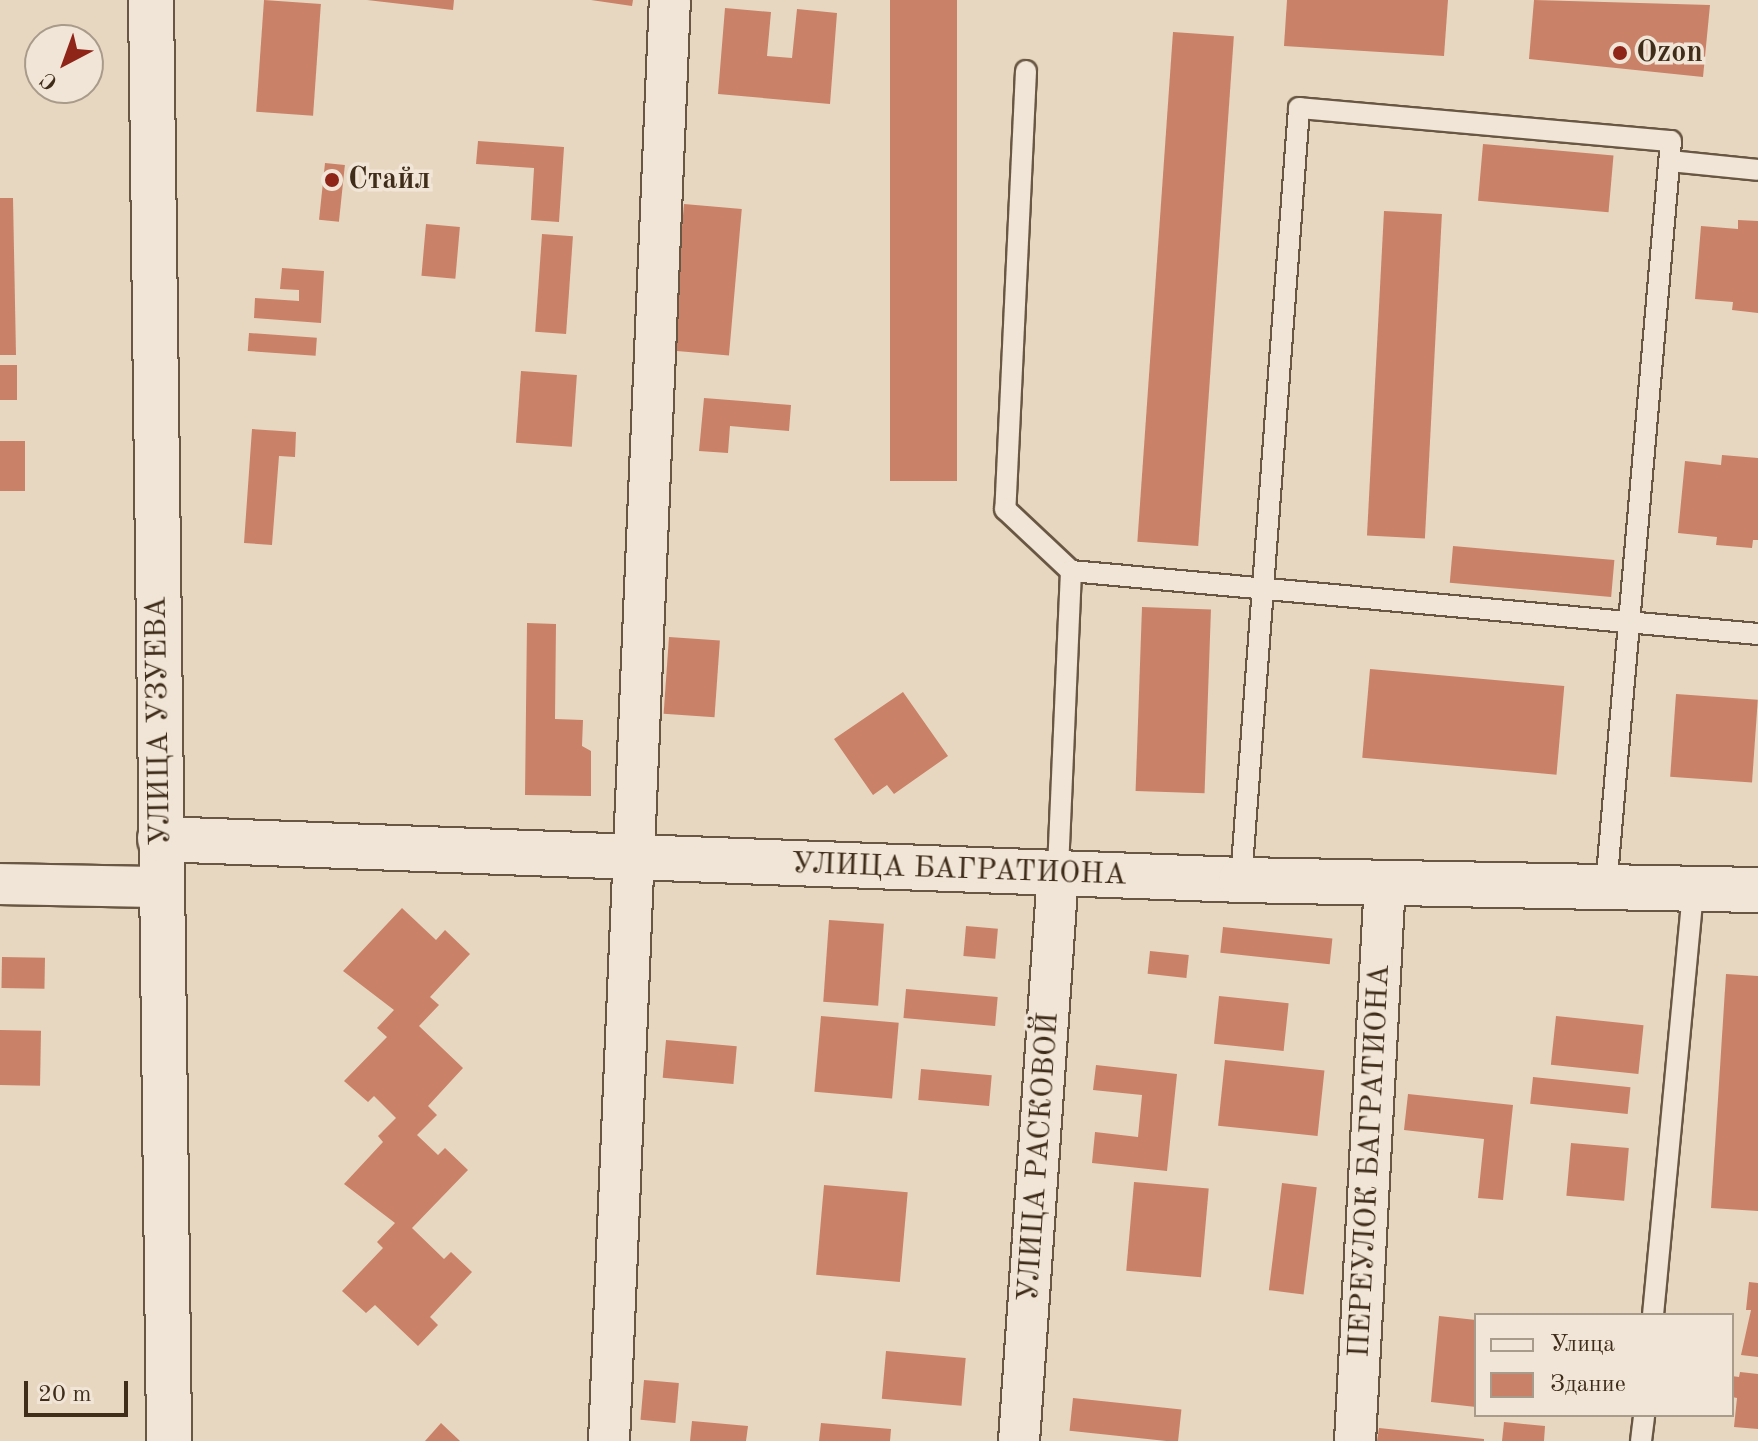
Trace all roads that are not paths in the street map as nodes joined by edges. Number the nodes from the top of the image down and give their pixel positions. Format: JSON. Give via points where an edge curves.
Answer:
{"nodes":[{"id":1,"x":151,"y":0,"type":"edge"},
{"id":2,"x":670,"y":0,"type":"edge"},
{"id":3,"x":1026,"y":71,"type":"dead end"},
{"id":4,"x":1670,"y":161,"type":"junction"},
{"id":5,"x":1758,"y":170,"type":"edge"},
{"id":6,"x":1071,"y":571,"type":"junction"},
{"id":7,"x":1263,"y":587,"type":"junction"},
{"id":8,"x":1629,"y":619,"type":"junction"},
{"id":9,"x":1758,"y":634,"type":"edge"},
{"id":10,"x":160,"y":839,"type":"junction"},
{"id":11,"x":636,"y":859,"type":"junction"},
{"id":12,"x":1058,"y":873,"type":"junction"},
{"id":13,"x":1241,"y":880,"type":"junction"},
{"id":14,"x":1385,"y":881,"type":"junction"},
{"id":15,"x":0,"y":884,"type":"edge"},
{"id":16,"x":160,"y":887,"type":"junction"},
{"id":17,"x":1606,"y":887,"type":"junction"},
{"id":18,"x":1693,"y":888,"type":"junction"},
{"id":19,"x":1758,"y":890,"type":"edge"},
{"id":20,"x":1653,"y":1313,"type":"edge"},
{"id":21,"x":1644,"y":1417,"type":"edge"},
{"id":22,"x":169,"y":1441,"type":"edge"},
{"id":23,"x":609,"y":1441,"type":"edge"},
{"id":24,"x":1019,"y":1441,"type":"edge"},
{"id":25,"x":1355,"y":1441,"type":"edge"},
{"id":26,"x":1641,"y":1441,"type":"edge"}],
"edges":[{"from":1,"to":10,"type":"street","name":"УЛИЦА УЗУЕВА"},
{"from":2,"to":11,"type":"street"},
{"from":3,"to":6,"type":"lane","via":[[1005,509]]},
{"from":4,"to":5,"type":"lane"},
{"from":4,"to":7,"type":"lane","via":[[1671,141],[1299,108]]},
{"from":4,"to":8,"type":"lane"},
{"from":6,"to":7,"type":"lane"},
{"from":6,"to":12,"type":"lane"},
{"from":7,"to":8,"type":"lane"},
{"from":7,"to":13,"type":"lane"},
{"from":8,"to":9,"type":"lane"},
{"from":8,"to":17,"type":"lane"},
{"from":10,"to":11,"type":"street","name":"УЛИЦА БАГРАТИОНА"},
{"from":10,"to":16,"type":"street","name":"УЛИЦА УЗУЕВА"},
{"from":11,"to":12,"type":"street","name":"УЛИЦА БАГРАТИОНА"},
{"from":11,"to":23,"type":"street"},
{"from":12,"to":13,"type":"street","name":"УЛИЦА БАГРАТИОНА"},
{"from":12,"to":24,"type":"street","name":"УЛИЦА РАСКОВОЙ"},
{"from":13,"to":14,"type":"street","name":"УЛИЦА БАГРАТИОНА"},
{"from":14,"to":17,"type":"street","name":"УЛИЦА БАГРАТИОНА"},
{"from":14,"to":25,"type":"street","name":"ПЕРЕУЛОК БАГРАТИОНА"},
{"from":15,"to":16,"type":"street"},
{"from":16,"to":22,"type":"street","name":"УЛИЦА УЗУЕВА"},
{"from":17,"to":18,"type":"street","name":"УЛИЦА БАГРАТИОНА"},
{"from":18,"to":19,"type":"street","name":"УЛИЦА БАГРАТИОНА"},
{"from":18,"to":20,"type":"lane"},
{"from":21,"to":26,"type":"lane"}]}
